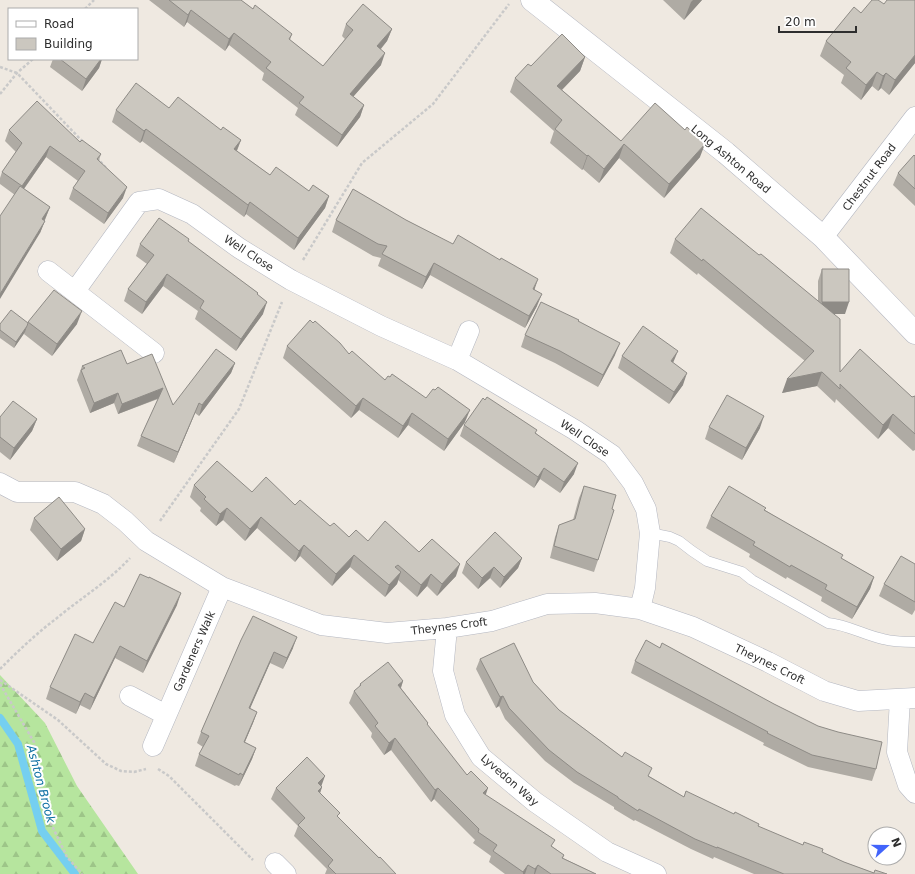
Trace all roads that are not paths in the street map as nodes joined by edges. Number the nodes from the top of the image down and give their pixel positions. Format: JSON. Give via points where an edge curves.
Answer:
{"nodes":[{"id":1,"x":532,"y":0,"type":"edge"},
{"id":2,"x":915,"y":117,"type":"edge"},
{"id":3,"x":824,"y":238,"type":"junction"},
{"id":4,"x":48,"y":271,"type":"dead end"},
{"id":5,"x":75,"y":291,"type":"junction"},
{"id":6,"x":469,"y":331,"type":"dead end"},
{"id":7,"x":915,"y":334,"type":"edge"},
{"id":8,"x":154,"y":353,"type":"dead end"},
{"id":9,"x":457,"y":360,"type":"junction"},
{"id":10,"x":0,"y":483,"type":"edge"},
{"id":11,"x":650,"y":533,"type":"junction"},
{"id":12,"x":222,"y":587,"type":"junction"},
{"id":13,"x":640,"y":609,"type":"junction"},
{"id":14,"x":447,"y":628,"type":"junction"},
{"id":15,"x":915,"y":642,"type":"edge"},
{"id":16,"x":130,"y":696,"type":"dead end"},
{"id":17,"x":907,"y":698,"type":"edge"},
{"id":18,"x":166,"y":715,"type":"junction"},
{"id":19,"x":153,"y":746,"type":"dead end"},
{"id":20,"x":915,"y":793,"type":"edge"},
{"id":21,"x":656,"y":874,"type":"edge"}],
"edges":[{"from":1,"to":3,"type":"street","name":"Long Ashton Road","via":[[726,153]]},
{"from":2,"to":3,"type":"street","name":"Chestnut Road"},
{"from":3,"to":7,"type":"street","name":"Long Ashton Road"},
{"from":4,"to":5,"type":"street"},
{"from":5,"to":8,"type":"street"},
{"from":5,"to":9,"type":"street","name":"Well Close","via":[[139,202],[159,199],[192,214],[291,280],[381,326]]},
{"from":6,"to":9,"type":"street"},
{"from":9,"to":11,"type":"street","name":"Well Close","via":[[576,430],[612,456],[633,483],[646,509]]},
{"from":10,"to":12,"type":"street","name":"Theynes Croft","via":[[17,492],[75,492],[103,504],[146,541]]},
{"from":11,"to":13,"type":"street","name":"Well Close","via":[[645,588]]},
{"from":11,"to":15,"type":"lane","via":[[670,536],[707,561],[742,572],[828,623],[842,624],[882,639]]},
{"from":12,"to":14,"type":"street","name":"Theynes Croft","via":[[321,625],[387,633]]},
{"from":12,"to":18,"type":"street","name":"Gardeners Walk"},
{"from":13,"to":14,"type":"street","name":"Theynes Croft","via":[[595,603],[547,604],[492,621]]},
{"from":13,"to":17,"type":"street","name":"Theynes Croft","via":[[693,627],[824,691],[858,701]]},
{"from":14,"to":21,"type":"street","name":"Lyvedon Way","via":[[443,671],[455,715],[481,757],[535,802],[607,852]]},
{"from":16,"to":18,"type":"street"},
{"from":17,"to":20,"type":"street","via":[[897,752],[908,785]]},
{"from":18,"to":19,"type":"street","name":"Gardeners Walk"}]}
